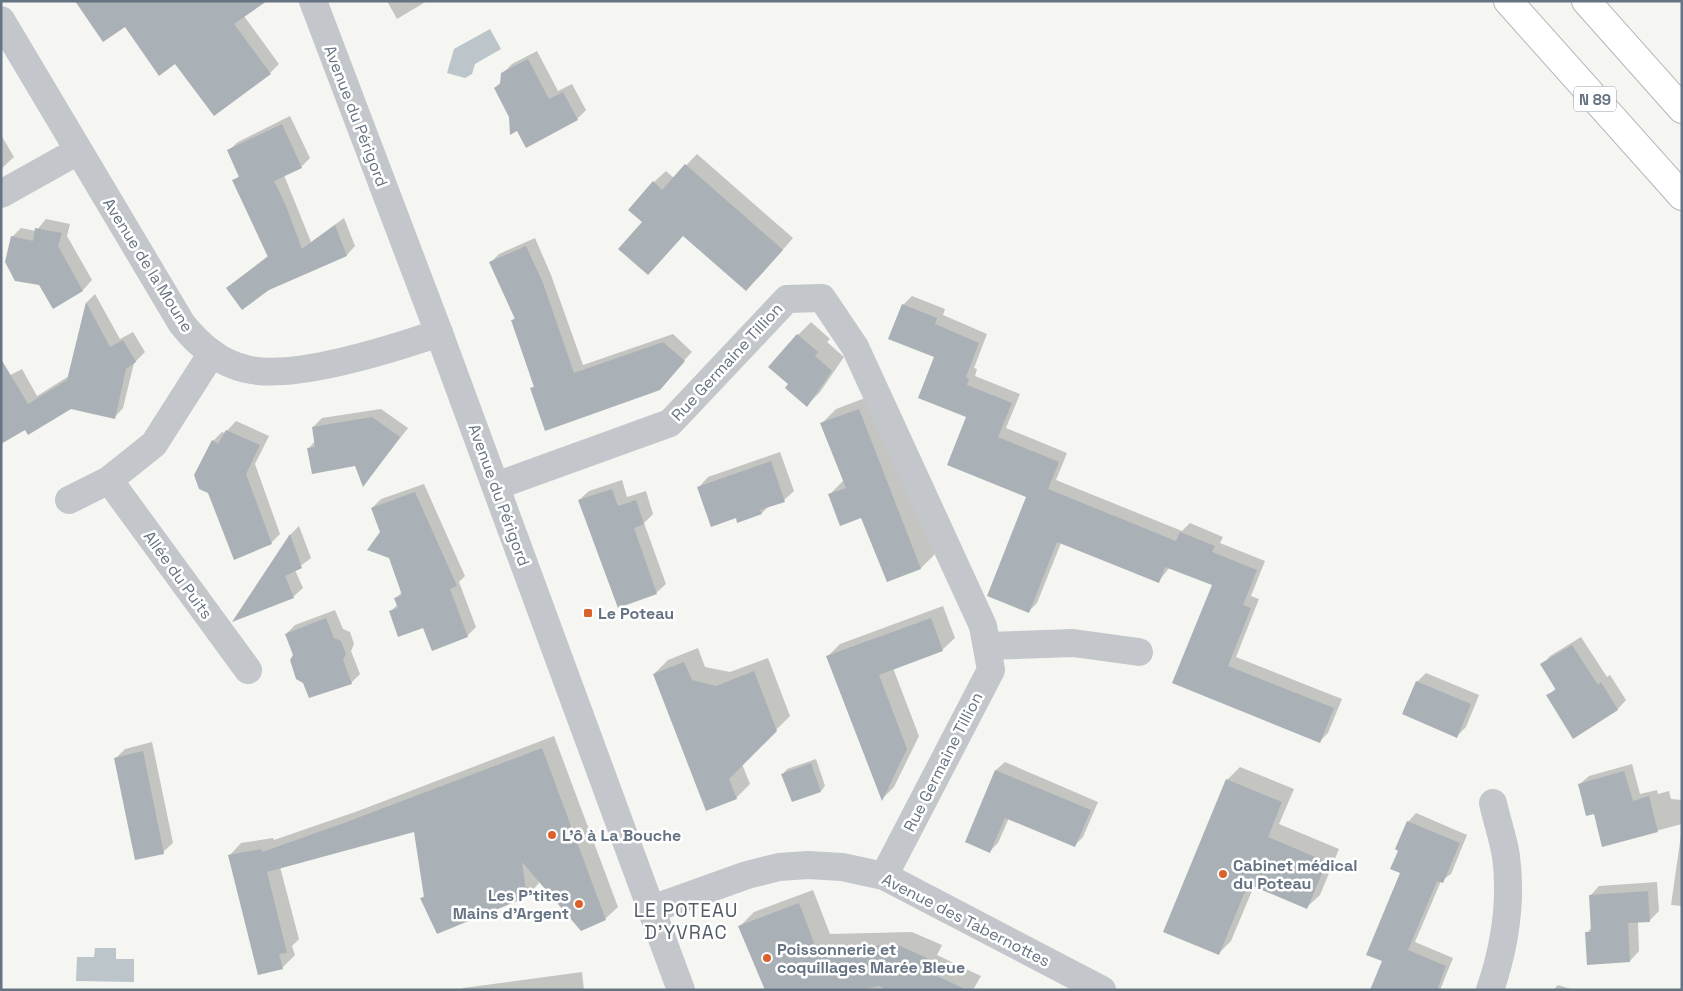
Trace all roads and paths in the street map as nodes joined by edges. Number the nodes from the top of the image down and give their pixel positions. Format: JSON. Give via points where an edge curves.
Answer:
{"nodes":[{"id":1,"x":313,"y":1,"type":"edge"},
{"id":2,"x":1508,"y":1,"type":"edge"},
{"id":3,"x":1586,"y":1,"type":"edge"},
{"id":4,"x":1,"y":20,"type":"edge"},
{"id":5,"x":1682,"y":109,"type":"edge"},
{"id":6,"x":78,"y":151,"type":"junction"},
{"id":7,"x":1,"y":194,"type":"edge"},
{"id":8,"x":1682,"y":196,"type":"edge"},
{"id":9,"x":439,"y":333,"type":"junction"},
{"id":10,"x":212,"y":353,"type":"junction"},
{"id":11,"x":109,"y":480,"type":"junction"},
{"id":12,"x":496,"y":486,"type":"junction"},
{"id":13,"x":69,"y":500,"type":"dead end"},
{"id":14,"x":987,"y":646,"type":"junction"},
{"id":15,"x":1139,"y":652,"type":"dead end"},
{"id":16,"x":248,"y":670,"type":"dead end"},
{"id":17,"x":1493,"y":803,"type":"dead end"},
{"id":18,"x":884,"y":876,"type":"junction"},
{"id":19,"x":652,"y":909,"type":"junction"},
{"id":20,"x":682,"y":990,"type":"edge"},
{"id":21,"x":1102,"y":990,"type":"edge"},
{"id":22,"x":1490,"y":990,"type":"edge"}],
"edges":[{"from":1,"to":9,"type":"street","name":"Avenue du Périgord"},
{"from":2,"to":8,"type":"highway","number":"N 89"},
{"from":3,"to":5,"type":"highway"},
{"from":4,"to":6,"type":"street","name":"Avenue de la Moune"},
{"from":6,"to":7,"type":"street"},
{"from":6,"to":10,"type":"street","name":"Avenue de la Moune","via":[[182,324],[197,343]]},
{"from":9,"to":10,"type":"street","name":"Avenue de la Moune","via":[[400,346],[284,371],[246,370]]},
{"from":9,"to":12,"type":"street","name":"Avenue du Périgord"},
{"from":10,"to":11,"type":"street","via":[[154,444]]},
{"from":11,"to":13,"type":"street"},
{"from":11,"to":16,"type":"street","name":"Allée du Puits"},
{"from":12,"to":14,"type":"street","name":"Rue Germaine Tillion","via":[[670,424],[787,299],[822,298],[856,347],[983,626]]},
{"from":12,"to":19,"type":"street","name":"Avenue du Périgord"},
{"from":14,"to":15,"type":"street","via":[[1073,643]]},
{"from":14,"to":18,"type":"street","name":"Rue Germaine Tillion","via":[[991,670]]},
{"from":17,"to":22,"type":"street","via":[[1506,856],[1507,925],[1501,958]]},
{"from":18,"to":19,"type":"street","name":"Avenue des Tabernottes","via":[[842,867],[779,867]]},
{"from":18,"to":21,"type":"street","name":"Avenue des Tabernottes"},
{"from":19,"to":20,"type":"street","name":"Avenue du Périgord"}]}
